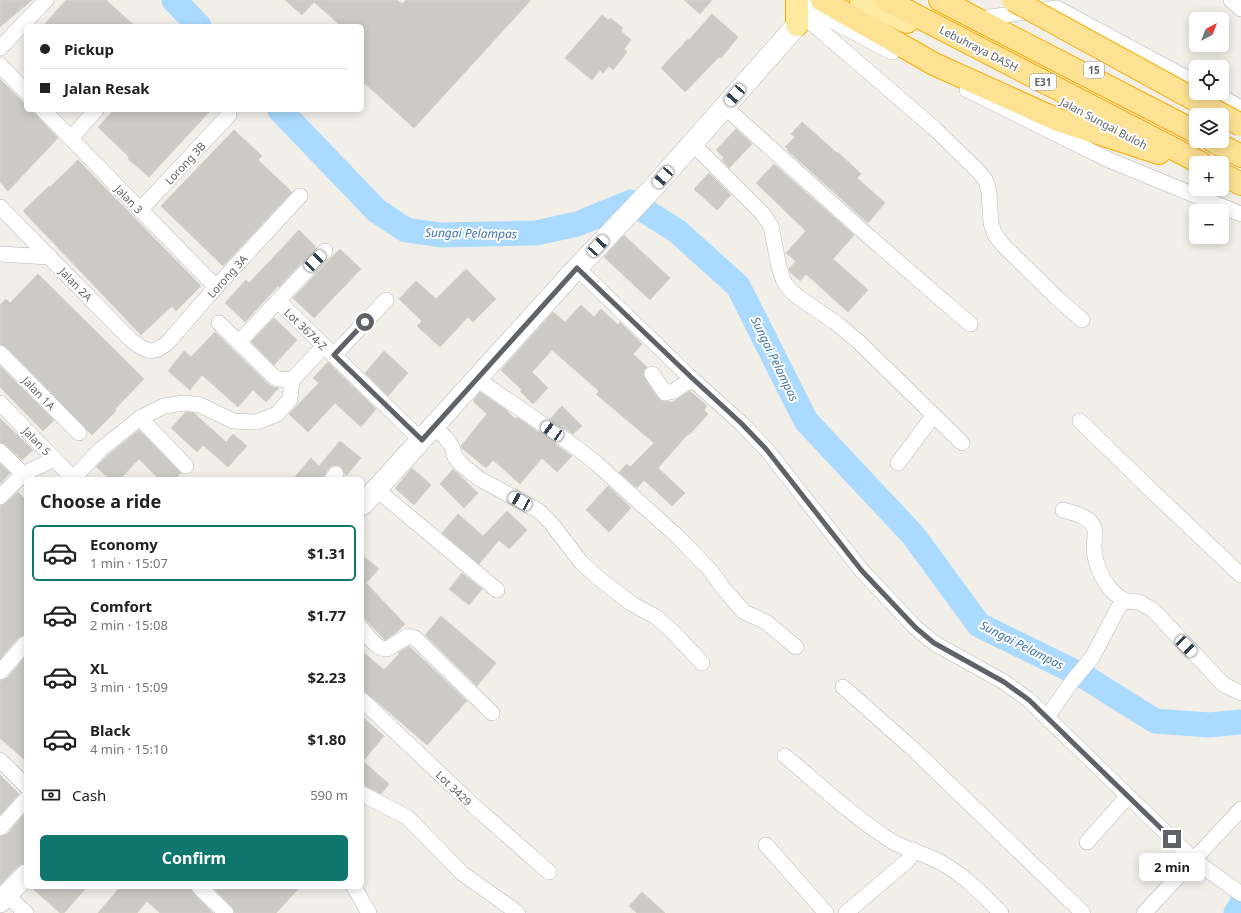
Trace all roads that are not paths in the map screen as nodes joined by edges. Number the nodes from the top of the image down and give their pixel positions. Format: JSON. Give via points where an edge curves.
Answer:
{"nodes":[{"id":1,"x":46,"y":0,"type":"edge"},
{"id":2,"x":861,"y":0,"type":"edge"},
{"id":3,"x":886,"y":0,"type":"edge"},
{"id":4,"x":940,"y":0,"type":"edge"},
{"id":5,"x":960,"y":0,"type":"edge"},
{"id":6,"x":1013,"y":0,"type":"edge"},
{"id":7,"x":1231,"y":0,"type":"edge"},
{"id":8,"x":808,"y":8,"type":"edge"},
{"id":9,"x":1241,"y":9,"type":"edge"},
{"id":10,"x":990,"y":17,"type":"junction"},
{"id":11,"x":0,"y":48,"type":"edge"},
{"id":12,"x":0,"y":65,"type":"edge"},
{"id":13,"x":1189,"y":79,"type":"edge"},
{"id":14,"x":24,"y":90,"type":"edge"},
{"id":15,"x":1227,"y":100,"type":"edge"},
{"id":16,"x":725,"y":107,"type":"junction"},
{"id":17,"x":1241,"y":108,"type":"edge"},
{"id":18,"x":45,"y":112,"type":"edge"},
{"id":19,"x":94,"y":112,"type":"edge"},
{"id":20,"x":229,"y":115,"type":"dead end"},
{"id":21,"x":1189,"y":120,"type":"edge"},
{"id":22,"x":1241,"y":125,"type":"edge"},
{"id":23,"x":1189,"y":128,"type":"edge"},
{"id":24,"x":71,"y":138,"type":"junction"},
{"id":25,"x":1229,"y":142,"type":"edge"},
{"id":26,"x":692,"y":143,"type":"junction"},
{"id":27,"x":1226,"y":148,"type":"edge"},
{"id":28,"x":1241,"y":148,"type":"edge"},
{"id":29,"x":1159,"y":153,"type":"junction"},
{"id":30,"x":1241,"y":156,"type":"edge"},
{"id":31,"x":1189,"y":157,"type":"edge"},
{"id":32,"x":1189,"y":168,"type":"edge"},
{"id":33,"x":1229,"y":178,"type":"edge"},
{"id":34,"x":1241,"y":184,"type":"edge"},
{"id":35,"x":1229,"y":187,"type":"edge"},
{"id":36,"x":1241,"y":193,"type":"edge"},
{"id":37,"x":300,"y":196,"type":"dead end"},
{"id":38,"x":140,"y":210,"type":"junction"},
{"id":39,"x":1,"y":213,"type":"edge"},
{"id":40,"x":1241,"y":214,"type":"edge"},
{"id":41,"x":325,"y":252,"type":"dead end"},
{"id":42,"x":0,"y":254,"type":"edge"},
{"id":43,"x":50,"y":257,"type":"junction"},
{"id":44,"x":577,"y":268,"type":"junction"},
{"id":45,"x":216,"y":287,"type":"junction"},
{"id":46,"x":386,"y":300,"type":"dead end"},
{"id":47,"x":278,"y":301,"type":"junction"},
{"id":48,"x":1082,"y":320,"type":"dead end"},
{"id":49,"x":220,"y":323,"type":"dead end"},
{"id":50,"x":970,"y":324,"type":"dead end"},
{"id":51,"x":239,"y":342,"type":"junction"},
{"id":52,"x":329,"y":350,"type":"junction"},
{"id":53,"x":151,"y":351,"type":"joint"},
{"id":54,"x":0,"y":353,"type":"edge"},
{"id":55,"x":652,"y":374,"type":"dead end"},
{"id":56,"x":692,"y":378,"type":"junction"},
{"id":57,"x":292,"y":380,"type":"junction"},
{"id":58,"x":477,"y":380,"type":"junction"},
{"id":59,"x":0,"y":403,"type":"edge"},
{"id":60,"x":934,"y":415,"type":"junction"},
{"id":61,"x":140,"y":418,"type":"junction"},
{"id":62,"x":1080,"y":421,"type":"dead end"},
{"id":63,"x":79,"y":433,"type":"dead end"},
{"id":64,"x":427,"y":434,"type":"junction"},
{"id":65,"x":962,"y":443,"type":"dead end"},
{"id":66,"x":0,"y":451,"type":"edge"},
{"id":67,"x":54,"y":459,"type":"junction"},
{"id":68,"x":898,"y":463,"type":"dead end"},
{"id":69,"x":186,"y":466,"type":"dead end"},
{"id":70,"x":25,"y":477,"type":"edge"},
{"id":71,"x":73,"y":477,"type":"edge"},
{"id":72,"x":75,"y":477,"type":"edge"},
{"id":73,"x":24,"y":478,"type":"edge"},
{"id":74,"x":376,"y":489,"type":"junction"},
{"id":75,"x":0,"y":497,"type":"edge"},
{"id":76,"x":364,"y":503,"type":"edge"},
{"id":77,"x":1063,"y":510,"type":"dead end"},
{"id":78,"x":1241,"y":575,"type":"edge"},
{"id":79,"x":497,"y":590,"type":"dead end"},
{"id":80,"x":1125,"y":602,"type":"junction"},
{"id":81,"x":364,"y":631,"type":"edge"},
{"id":82,"x":24,"y":645,"type":"edge"},
{"id":83,"x":796,"y":647,"type":"dead end"},
{"id":84,"x":702,"y":664,"type":"dead end"},
{"id":85,"x":0,"y":672,"type":"edge"},
{"id":86,"x":843,"y":687,"type":"dead end"},
{"id":87,"x":1241,"y":693,"type":"edge"},
{"id":88,"x":364,"y":702,"type":"edge"},
{"id":89,"x":492,"y":712,"type":"dead end"},
{"id":90,"x":1047,"y":717,"type":"junction"},
{"id":91,"x":785,"y":756,"type":"dead end"},
{"id":92,"x":0,"y":760,"type":"edge"},
{"id":93,"x":24,"y":784,"type":"edge"},
{"id":94,"x":364,"y":795,"type":"edge"},
{"id":95,"x":1128,"y":796,"type":"junction"},
{"id":96,"x":24,"y":801,"type":"edge"},
{"id":97,"x":1241,"y":809,"type":"edge"},
{"id":98,"x":0,"y":828,"type":"edge"},
{"id":99,"x":1087,"y":842,"type":"dead end"},
{"id":100,"x":766,"y":845,"type":"dead end"},
{"id":101,"x":914,"y":850,"type":"junction"},
{"id":102,"x":1194,"y":860,"type":"junction"},
{"id":103,"x":549,"y":872,"type":"dead end"},
{"id":104,"x":24,"y":878,"type":"edge"},
{"id":105,"x":200,"y":889,"type":"edge"},
{"id":106,"x":355,"y":889,"type":"edge"},
{"id":107,"x":1236,"y":890,"type":"edge"},
{"id":108,"x":3,"y":899,"type":"edge"},
{"id":109,"x":851,"y":912,"type":"edge"},
{"id":110,"x":26,"y":913,"type":"edge"},
{"id":111,"x":226,"y":913,"type":"edge"},
{"id":112,"x":369,"y":913,"type":"edge"},
{"id":113,"x":518,"y":913,"type":"edge"},
{"id":114,"x":826,"y":913,"type":"edge"},
{"id":115,"x":1001,"y":913,"type":"edge"},
{"id":116,"x":1083,"y":913,"type":"edge"},
{"id":117,"x":1144,"y":913,"type":"edge"}],
"edges":[{"from":1,"to":11,"type":"street"},
{"from":2,"to":29,"type":"highway","name":"Jalan Sungai Buloh","via":[[979,58]]},
{"from":3,"to":31,"type":"highway","name":"Lebuhraya DASH","number":"E31"},
{"from":4,"to":23,"type":"highway","number":"E31"},
{"from":5,"to":10,"type":"highway","number":"15"},
{"from":6,"to":22,"type":"highway","bridge":true},
{"from":7,"to":9,"type":"street"},
{"from":8,"to":16,"type":"main road"},
{"from":8,"to":29,"type":"highway","via":[[1058,120]]},
{"from":8,"to":40,"type":"street","via":[[1109,160]]},
{"from":8,"to":48,"type":"street","via":[[980,172],[989,192],[991,222],[995,235]]},
{"from":10,"to":13,"type":"street","via":[[1057,8]]},
{"from":10,"to":21,"type":"highway","number":"15"},
{"from":12,"to":14,"type":"street"},
{"from":15,"to":17,"type":"street"},
{"from":16,"to":26,"type":"main road"},
{"from":16,"to":50,"type":"street"},
{"from":18,"to":24,"type":"street","name":"Jalan 3"},
{"from":19,"to":24,"type":"street"},
{"from":20,"to":38,"type":"street","name":"Lorong 3B"},
{"from":24,"to":38,"type":"street","name":"Jalan 3"},
{"from":25,"to":28,"type":"highway"},
{"from":26,"to":44,"type":"main road"},
{"from":26,"to":60,"type":"street","via":[[762,213],[771,226],[779,267],[790,290],[859,342]]},
{"from":27,"to":30,"type":"highway"},
{"from":29,"to":32,"type":"highway","name":"Jalan Sungai Buloh"},
{"from":33,"to":34,"type":"highway"},
{"from":35,"to":36,"type":"highway"},
{"from":37,"to":45,"type":"street","name":"Lorong 3A"},
{"from":38,"to":45,"type":"street","name":"Jalan 3"},
{"from":39,"to":43,"type":"street","name":"Jalan 2A"},
{"from":41,"to":47,"type":"street"},
{"from":42,"to":43,"type":"street"},
{"from":43,"to":53,"type":"street","name":"Jalan 2A","via":[[131,340]]},
{"from":44,"to":56,"type":"street"},
{"from":44,"to":58,"type":"main road"},
{"from":45,"to":53,"type":"street","name":"Lorong 3A","via":[[162,348]]},
{"from":46,"to":52,"type":"street"},
{"from":47,"to":51,"type":"street"},
{"from":47,"to":52,"type":"street","name":"Lot 3674-Z"},
{"from":49,"to":51,"type":"street"},
{"from":51,"to":57,"type":"street","via":[[273,376]]},
{"from":52,"to":57,"type":"street"},
{"from":52,"to":64,"type":"street","name":"Lot 3674-Z"},
{"from":54,"to":63,"type":"street","name":"Jalan 1A"},
{"from":55,"to":56,"type":"street","via":[[665,393],[674,391]]},
{"from":56,"to":90,"type":"street","via":[[766,449],[862,571],[916,628],[934,643],[1004,682]]},
{"from":57,"to":61,"type":"street","via":[[290,398],[277,414],[257,422],[233,421],[200,405],[184,403],[164,406]]},
{"from":58,"to":64,"type":"main road"},
{"from":58,"to":83,"type":"street","via":[[596,463],[706,565],[744,612],[766,622]]},
{"from":59,"to":67,"type":"street","name":"Jalan 5"},
{"from":60,"to":65,"type":"street"},
{"from":60,"to":68,"type":"street"},
{"from":61,"to":69,"type":"street"},
{"from":61,"to":72,"type":"street","via":[[101,449]]},
{"from":62,"to":78,"type":"street"},
{"from":64,"to":74,"type":"main road"},
{"from":64,"to":84,"type":"street","name":"Lot 3674-Z","via":[[445,437],[455,457],[468,470],[539,512],[551,522],[581,562],[632,604],[656,617]]},
{"from":66,"to":70,"type":"street"},
{"from":67,"to":70,"type":"street"},
{"from":67,"to":71,"type":"street","name":"Jalan 5"},
{"from":73,"to":75,"type":"street"},
{"from":74,"to":76,"type":"main road"},
{"from":74,"to":79,"type":"street"},
{"from":77,"to":80,"type":"street","via":[[1089,520],[1094,527],[1096,559],[1103,578],[1113,592]]},
{"from":80,"to":87,"type":"street","via":[[1139,602],[1153,610],[1224,685]]},
{"from":80,"to":90,"type":"street","via":[[1118,608],[1093,656]]},
{"from":81,"to":89,"type":"street","via":[[384,650],[408,636],[415,638]]},
{"from":82,"to":85,"type":"street"},
{"from":86,"to":116,"type":"street","via":[[912,748]]},
{"from":88,"to":103,"type":"street","name":"Lot 3429","via":[[475,807]]},
{"from":90,"to":95,"type":"street"},
{"from":91,"to":101,"type":"street","via":[[874,829],[899,846]]},
{"from":92,"to":93,"type":"street"},
{"from":94,"to":113,"type":"street","via":[[407,817],[463,874]]},
{"from":95,"to":99,"type":"street"},
{"from":95,"to":102,"type":"street"},
{"from":96,"to":98,"type":"street"},
{"from":97,"to":102,"type":"street"},
{"from":100,"to":114,"type":"street"},
{"from":101,"to":109,"type":"street","via":[[907,861]]},
{"from":101,"to":115,"type":"street","via":[[940,861],[963,877]]},
{"from":102,"to":107,"type":"street"},
{"from":102,"to":117,"type":"street"},
{"from":104,"to":108,"type":"main road"},
{"from":105,"to":111,"type":"street"},
{"from":106,"to":112,"type":"street"},
{"from":108,"to":110,"type":"street"}]}
